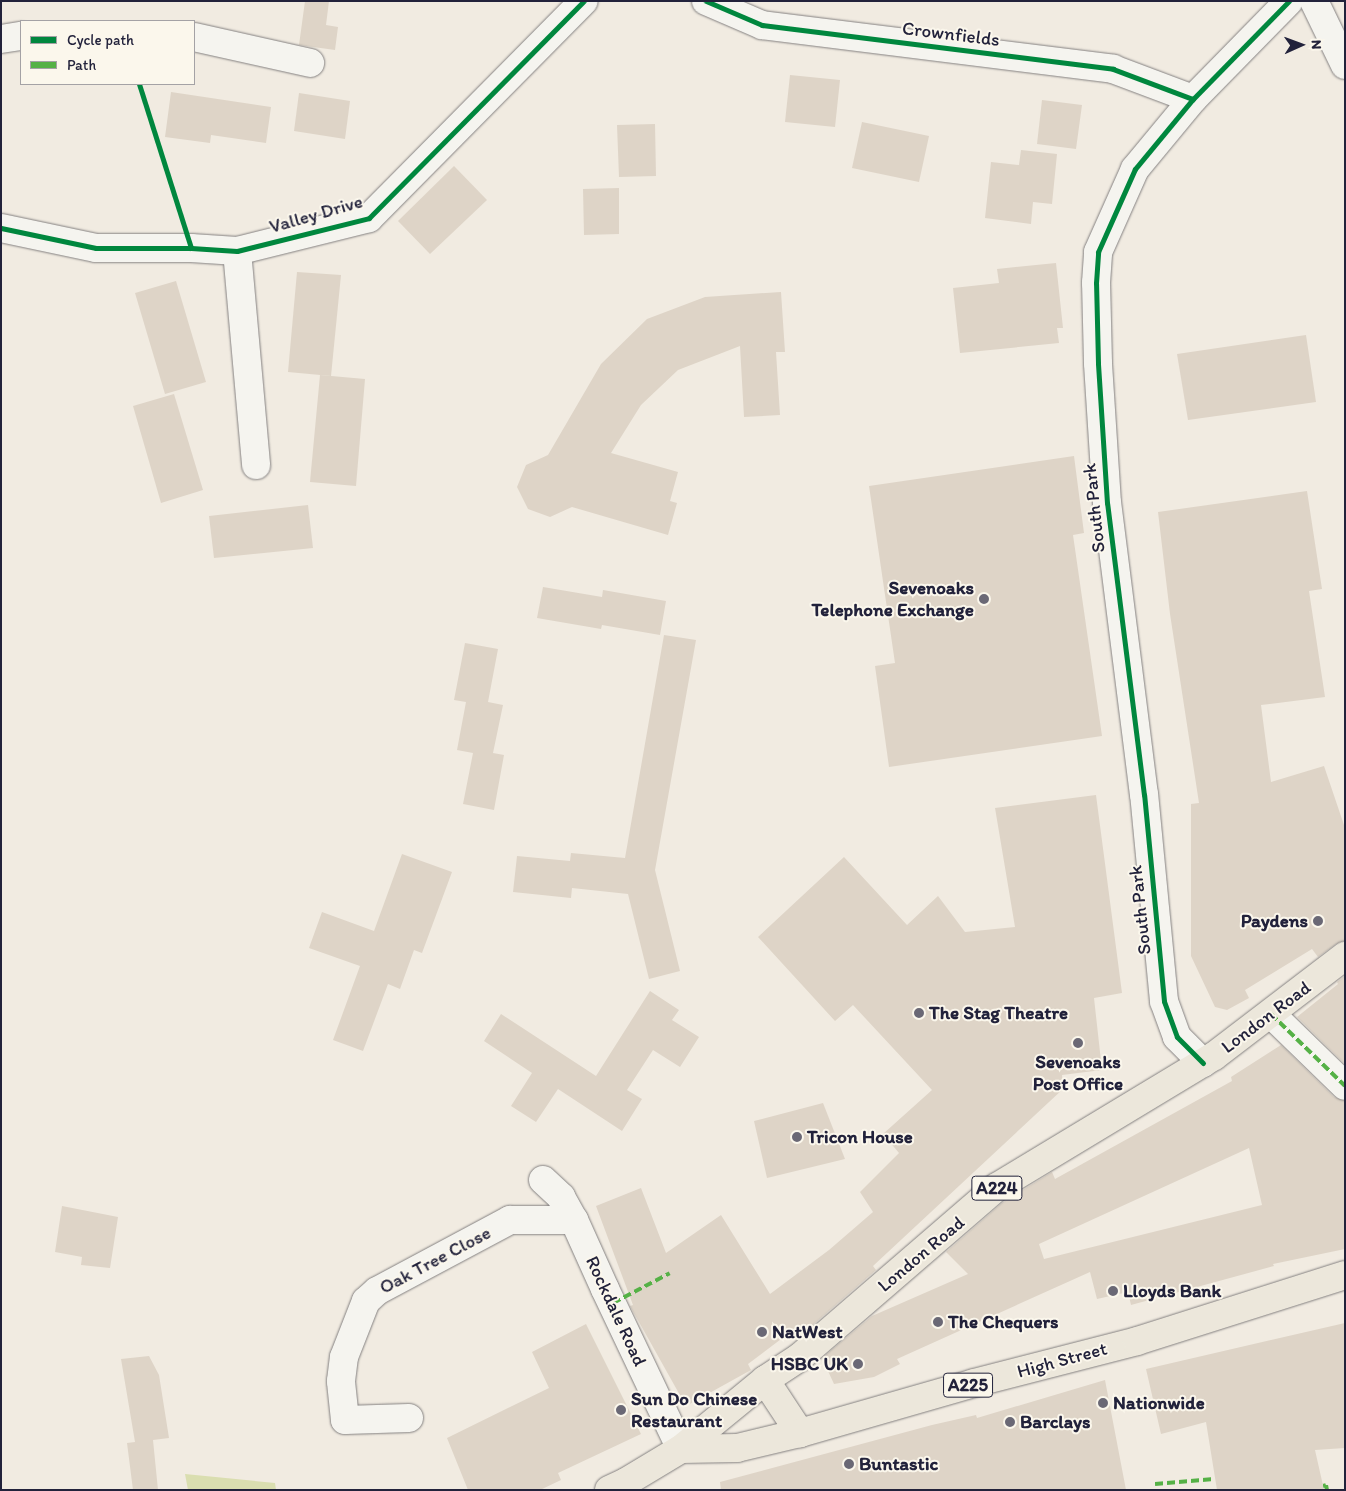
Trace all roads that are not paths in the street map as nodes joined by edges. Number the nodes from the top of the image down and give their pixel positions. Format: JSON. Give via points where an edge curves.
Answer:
{"nodes":[{"id":1,"x":584,"y":1,"type":"edge"},
{"id":2,"x":706,"y":1,"type":"edge"},
{"id":3,"x":1289,"y":1,"type":"edge"},
{"id":4,"x":1314,"y":1,"type":"edge"},
{"id":5,"x":20,"y":36,"type":"edge"},
{"id":6,"x":195,"y":37,"type":"edge"},
{"id":7,"x":1,"y":39,"type":"edge"},
{"id":8,"x":310,"y":63,"type":"dead end"},
{"id":9,"x":1345,"y":65,"type":"edge"},
{"id":10,"x":1193,"y":100,"type":"junction"},
{"id":11,"x":1,"y":228,"type":"edge"},
{"id":12,"x":236,"y":251,"type":"junction"},
{"id":13,"x":257,"y":465,"type":"dead end"},
{"id":14,"x":1345,"y":956,"type":"edge"},
{"id":15,"x":1271,"y":1014,"type":"junction"},
{"id":16,"x":1203,"y":1063,"type":"junction"},
{"id":17,"x":1345,"y":1086,"type":"edge"},
{"id":18,"x":543,"y":1180,"type":"dead end"},
{"id":19,"x":574,"y":1220,"type":"junction"},
{"id":20,"x":1345,"y":1275,"type":"edge"},
{"id":21,"x":766,"y":1380,"type":"junction"},
{"id":22,"x":409,"y":1418,"type":"dead end"},
{"id":23,"x":800,"y":1433,"type":"junction"},
{"id":24,"x":681,"y":1449,"type":"junction"},
{"id":25,"x":609,"y":1490,"type":"edge"}],
"edges":[{"from":1,"to":12,"type":"street","name":"Valley Drive","via":[[369,218]]},
{"from":2,"to":10,"type":"street","name":"Crownfields","via":[[762,25],[1113,69]]},
{"from":3,"to":10,"type":"street","name":"South Park"},
{"from":4,"to":9,"type":"street"},
{"from":5,"to":7,"type":"street"},
{"from":6,"to":8,"type":"street"},
{"from":10,"to":16,"type":"street","name":"South Park","via":[[1135,169],[1098,252],[1096,283],[1106,502],[1144,795],[1164,1001],[1177,1037]]},
{"from":11,"to":12,"type":"street","name":"Valley Drive","via":[[96,248]]},
{"from":12,"to":13,"type":"street"},
{"from":14,"to":15,"type":"main road","name":"London Road","number":"A224"},
{"from":15,"to":16,"type":"main road","name":"London Road","number":"A224"},
{"from":15,"to":17,"type":"street"},
{"from":16,"to":21,"type":"main road","name":"London Road","number":"A224","via":[[997,1188],[800,1357]]},
{"from":18,"to":19,"type":"street","name":"Rockdale Road","via":[[561,1197]]},
{"from":19,"to":22,"type":"street","name":"Oak Tree Close","via":[[510,1220],[377,1291],[366,1300],[344,1357],[341,1381],[345,1420]]},
{"from":19,"to":24,"type":"street","name":"Rockdale Road"},
{"from":20,"to":23,"type":"main road","name":"High Street","number":"A225","via":[[1137,1341]]},
{"from":21,"to":23,"type":"main road"},
{"from":21,"to":24,"type":"main road","name":"London Road","number":"A224"},
{"from":23,"to":24,"type":"main road","name":"High Street","number":"A225","via":[[738,1448]]},
{"from":24,"to":25,"type":"main road","name":"High Street","number":"A225"}]}
